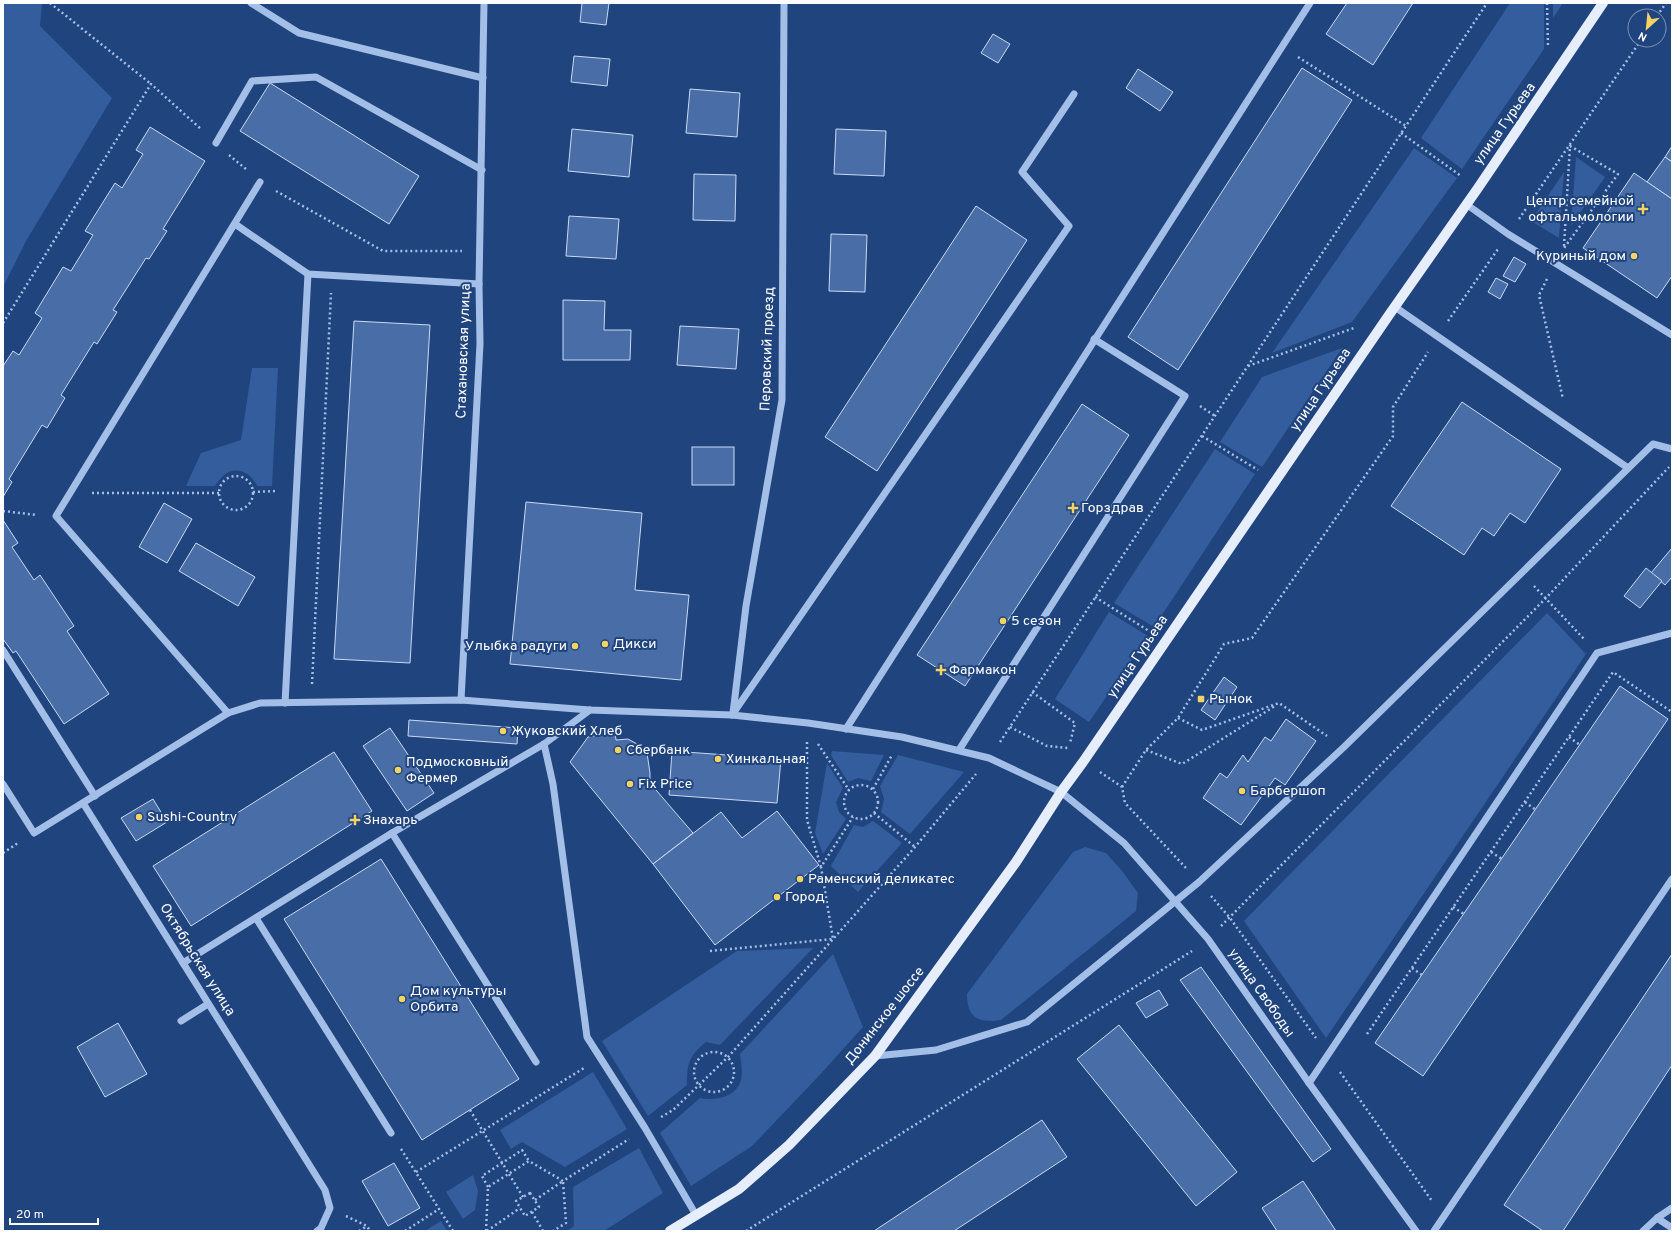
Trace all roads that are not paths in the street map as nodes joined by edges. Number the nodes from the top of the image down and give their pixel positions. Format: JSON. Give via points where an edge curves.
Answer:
{"nodes":[{"id":1,"x":251,"y":3,"type":"edge"},
{"id":2,"x":484,"y":3,"type":"edge"},
{"id":3,"x":784,"y":3,"type":"edge"},
{"id":4,"x":1310,"y":3,"type":"edge"},
{"id":5,"x":1603,"y":3,"type":"edge"},
{"id":6,"x":483,"y":78,"type":"junction"},
{"id":7,"x":1074,"y":94,"type":"dead end"},
{"id":8,"x":216,"y":142,"type":"road end"},
{"id":9,"x":482,"y":170,"type":"junction"},
{"id":10,"x":260,"y":182,"type":"road end"},
{"id":11,"x":1466,"y":204,"type":"junction"},
{"id":12,"x":235,"y":224,"type":"junction"},
{"id":13,"x":308,"y":274,"type":"junction"},
{"id":14,"x":479,"y":284,"type":"junction"},
{"id":15,"x":1392,"y":311,"type":"junction"},
{"id":16,"x":1672,"y":335,"type":"edge"},
{"id":17,"x":1094,"y":339,"type":"junction"},
{"id":18,"x":1672,"y":449,"type":"edge"},
{"id":19,"x":1628,"y":468,"type":"junction"},
{"id":20,"x":1672,"y":633,"type":"edge"},
{"id":21,"x":3,"y":650,"type":"edge"},
{"id":22,"x":461,"y":700,"type":"junction"},
{"id":23,"x":285,"y":703,"type":"junction"},
{"id":24,"x":590,"y":710,"type":"junction"},
{"id":25,"x":228,"y":713,"type":"junction"},
{"id":26,"x":732,"y":715,"type":"junction"},
{"id":27,"x":846,"y":729,"type":"junction"},
{"id":28,"x":544,"y":744,"type":"junction"},
{"id":29,"x":959,"y":750,"type":"junction"},
{"id":30,"x":3,"y":784,"type":"edge"},
{"id":31,"x":1060,"y":792,"type":"junction"},
{"id":32,"x":95,"y":796,"type":"junction"},
{"id":33,"x":83,"y":803,"type":"junction"},
{"id":34,"x":392,"y":833,"type":"junction"},
{"id":35,"x":1672,"y":879,"type":"edge"},
{"id":36,"x":1175,"y":901,"type":"junction"},
{"id":37,"x":256,"y":918,"type":"junction"},
{"id":38,"x":183,"y":963,"type":"junction"},
{"id":39,"x":208,"y":1004,"type":"junction"},
{"id":40,"x":181,"y":1021,"type":"dead end"},
{"id":41,"x":875,"y":1056,"type":"junction"},
{"id":42,"x":536,"y":1062,"type":"dead end"},
{"id":43,"x":1309,"y":1083,"type":"junction"},
{"id":44,"x":391,"y":1133,"type":"road end"},
{"id":45,"x":1672,"y":1208,"type":"edge"},
{"id":46,"x":696,"y":1215,"type":"junction"},
{"id":47,"x":1657,"y":1218,"type":"junction"},
{"id":48,"x":1672,"y":1228,"type":"edge"},
{"id":49,"x":317,"y":1231,"type":"edge"},
{"id":50,"x":670,"y":1231,"type":"edge"},
{"id":51,"x":1416,"y":1231,"type":"edge"},
{"id":52,"x":1434,"y":1231,"type":"edge"},
{"id":53,"x":1643,"y":1231,"type":"edge"}],
"edges":[{"from":1,"to":6,"type":"street","via":[[299,32]]},
{"from":2,"to":6,"type":"street","name":"Стахановская улица"},
{"from":3,"to":26,"type":"street","name":"Перовский проезд","via":[[782,400],[746,606]]},
{"from":4,"to":17,"type":"street"},
{"from":5,"to":11,"type":"main road","name":"улица Гурьева"},
{"from":6,"to":9,"type":"street","name":"Стахановская улица"},
{"from":7,"to":26,"type":"street","via":[[1022,172],[1069,226]]},
{"from":8,"to":9,"type":"street","via":[[252,81],[316,77]]},
{"from":9,"to":14,"type":"street","name":"Стахановская улица"},
{"from":10,"to":12,"type":"street"},
{"from":11,"to":15,"type":"main road","name":"улица Гурьева"},
{"from":11,"to":16,"type":"street","via":[[1508,234]]},
{"from":12,"to":13,"type":"street"},
{"from":12,"to":25,"type":"street","via":[[56,516]]},
{"from":13,"to":14,"type":"street"},
{"from":13,"to":23,"type":"street"},
{"from":14,"to":22,"type":"street","name":"Стахановская улица","via":[[480,344]]},
{"from":15,"to":19,"type":"street","via":[[1437,336]]},
{"from":15,"to":31,"type":"main road","name":"улица Гурьева"},
{"from":17,"to":27,"type":"street"},
{"from":17,"to":29,"type":"street","via":[[1185,396]]},
{"from":18,"to":19,"type":"street","via":[[1652,444]]},
{"from":19,"to":36,"type":"street","via":[[1344,747],[1199,882]]},
{"from":20,"to":43,"type":"street","via":[[1597,653]]},
{"from":21,"to":32,"type":"street"},
{"from":22,"to":23,"type":"street","name":"улица Свободы"},
{"from":22,"to":24,"type":"street","name":"улица Свободы"},
{"from":23,"to":25,"type":"street","name":"улица Свободы","via":[[260,704]]},
{"from":24,"to":26,"type":"street","name":"улица Свободы"},
{"from":24,"to":28,"type":"street"},
{"from":25,"to":32,"type":"street","name":"улица Свободы"},
{"from":26,"to":27,"type":"street","name":"улица Свободы"},
{"from":27,"to":29,"type":"street","name":"улица Свободы","via":[[902,737]]},
{"from":28,"to":34,"type":"street"},
{"from":28,"to":46,"type":"street","via":[[588,1038]]},
{"from":29,"to":31,"type":"street","name":"улица Свободы","via":[[989,758]]},
{"from":30,"to":33,"type":"street","via":[[34,833]]},
{"from":31,"to":36,"type":"street","name":"улица Свободы","via":[[1124,843]]},
{"from":31,"to":41,"type":"main road","name":"Донинское шоссе","via":[[1016,862]]},
{"from":32,"to":33,"type":"street","name":"улица Свободы"},
{"from":33,"to":38,"type":"street","name":"Октябрьская улица"},
{"from":34,"to":37,"type":"street"},
{"from":34,"to":42,"type":"street"},
{"from":35,"to":52,"type":"street"},
{"from":36,"to":41,"type":"street","via":[[1027,1022],[936,1050]]},
{"from":36,"to":43,"type":"street","name":"улица Свободы","via":[[1208,939]]},
{"from":37,"to":38,"type":"street"},
{"from":37,"to":44,"type":"street"},
{"from":38,"to":39,"type":"street","name":"Октябрьская улица"},
{"from":39,"to":40,"type":"street"},
{"from":39,"to":49,"type":"street","name":"Октябрьская улица","via":[[325,1190],[330,1208],[321,1228]]},
{"from":41,"to":46,"type":"main road","name":"Донинское шоссе","via":[[778,1155],[739,1189]]},
{"from":43,"to":51,"type":"street","name":"улица Свободы"},
{"from":45,"to":47,"type":"street"},
{"from":46,"to":50,"type":"main road","name":"Донинское шоссе"},
{"from":47,"to":48,"type":"street"},
{"from":47,"to":53,"type":"street"}]}
